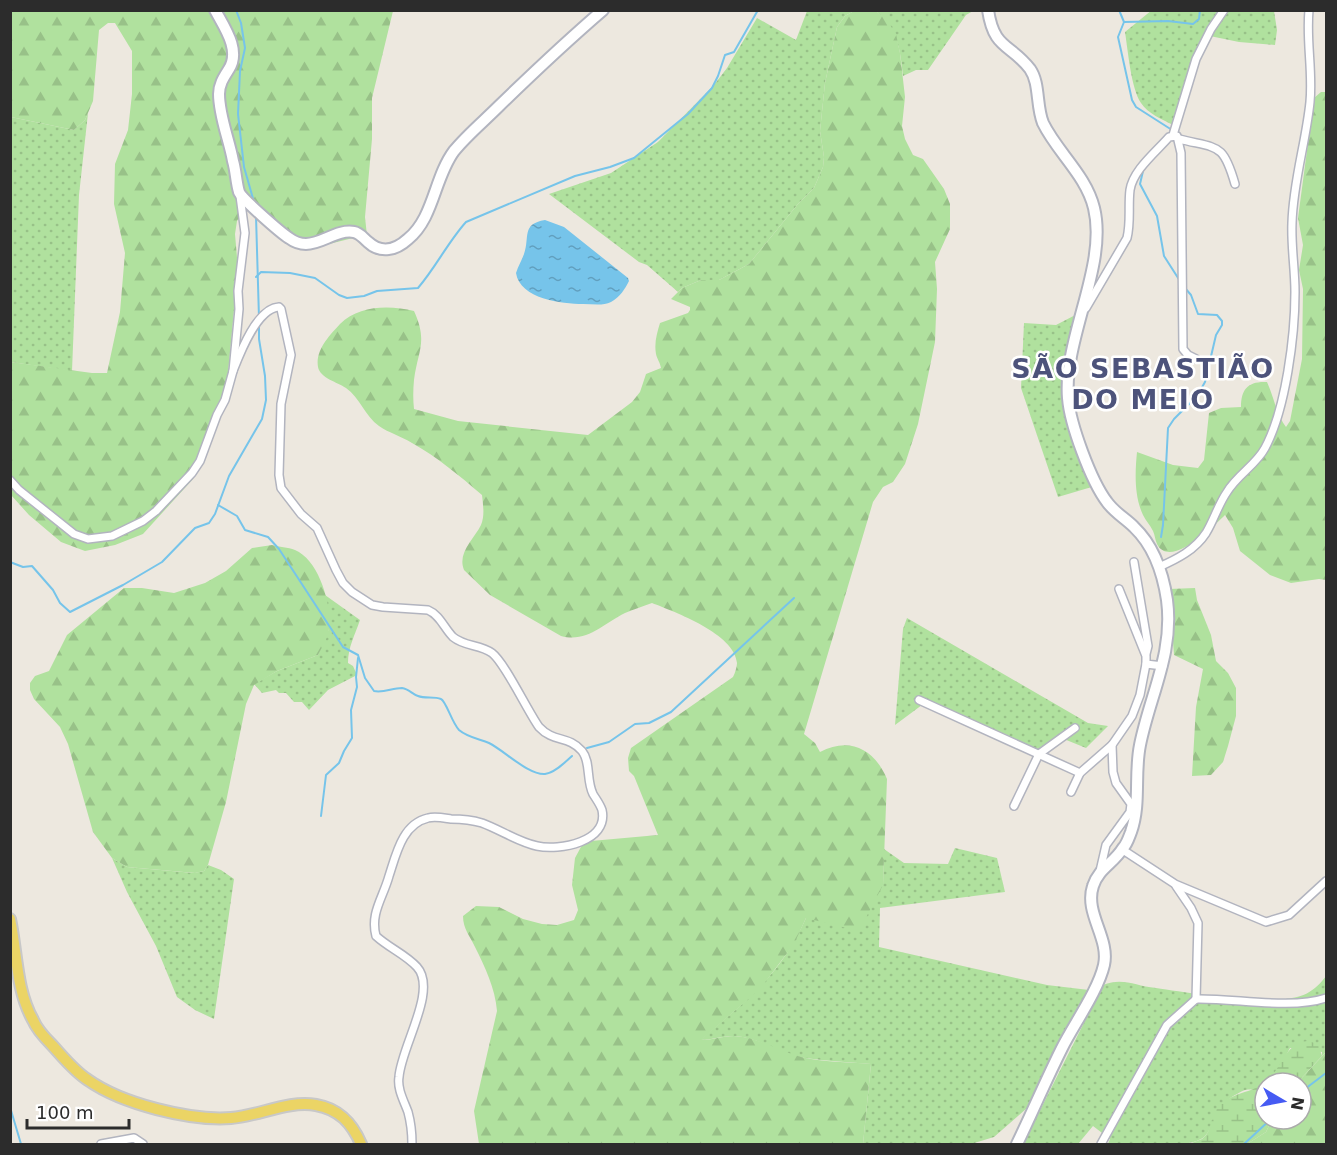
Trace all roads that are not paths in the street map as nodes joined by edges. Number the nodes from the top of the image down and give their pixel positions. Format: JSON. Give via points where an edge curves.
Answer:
{"nodes":[{"id":1,"x":215,"y":10,"type":"edge"},
{"id":2,"x":603,"y":10,"type":"edge"},
{"id":3,"x":988,"y":10,"type":"edge"},
{"id":4,"x":1224,"y":10,"type":"edge"},
{"id":5,"x":1309,"y":10,"type":"edge"},
{"id":6,"x":1176,"y":137,"type":"junction"},
{"id":7,"x":1235,"y":184,"type":"dead end"},
{"id":8,"x":240,"y":195,"type":"junction"},
{"id":9,"x":1081,"y":316,"type":"junction"},
{"id":10,"x":1196,"y":359,"type":"dead end"},
{"id":11,"x":233,"y":371,"type":"junction"},
{"id":12,"x":10,"y":480,"type":"edge"},
{"id":13,"x":1134,"y":562,"type":"dead end"},
{"id":14,"x":1159,"y":567,"type":"junction"},
{"id":15,"x":1119,"y":589,"type":"dead end"},
{"id":16,"x":1146,"y":656,"type":"junction"},
{"id":17,"x":1146,"y":664,"type":"junction"},
{"id":18,"x":1163,"y":666,"type":"junction"},
{"id":19,"x":919,"y":700,"type":"dead end"},
{"id":20,"x":1075,"y":728,"type":"dead end"},
{"id":21,"x":1112,"y":745,"type":"junction"},
{"id":22,"x":1039,"y":754,"type":"junction"},
{"id":23,"x":1080,"y":773,"type":"junction"},
{"id":24,"x":1071,"y":792,"type":"dead end"},
{"id":25,"x":1014,"y":806,"type":"dead end"},
{"id":26,"x":1123,"y":850,"type":"junction"},
{"id":27,"x":1100,"y":871,"type":"junction"},
{"id":28,"x":1326,"y":881,"type":"edge"},
{"id":29,"x":1175,"y":884,"type":"junction"},
{"id":30,"x":10,"y":919,"type":"edge"},
{"id":31,"x":1326,"y":998,"type":"edge"},
{"id":32,"x":1196,"y":999,"type":"junction"},
{"id":33,"x":101,"y":1144,"type":"edge"},
{"id":34,"x":143,"y":1144,"type":"edge"},
{"id":35,"x":361,"y":1144,"type":"edge"},
{"id":36,"x":412,"y":1144,"type":"edge"},
{"id":37,"x":1017,"y":1144,"type":"edge"},
{"id":38,"x":1101,"y":1144,"type":"edge"}],
"edges":[{"from":1,"to":8,"type":"street","via":[[233,51],[219,93]]},
{"from":2,"to":8,"type":"street","via":[[460,143],[443,169],[424,219],[413,234],[390,250],[378,249],[351,231],[305,244],[290,239]]},
{"from":3,"to":9,"type":"street","via":[[997,39],[1031,70],[1042,120],[1082,180],[1094,208],[1097,230]]},
{"from":4,"to":6,"type":"street","via":[[1196,59]]},
{"from":5,"to":14,"type":"street","via":[[1310,104],[1292,205],[1293,333],[1275,424],[1265,448],[1233,482],[1205,535],[1177,559]]},
{"from":6,"to":7,"type":"street","via":[[1219,150],[1230,166]]},
{"from":6,"to":9,"type":"street","via":[[1134,179],[1127,238]]},
{"from":6,"to":10,"type":"street","via":[[1181,153],[1183,349]]},
{"from":8,"to":11,"type":"street","via":[[245,233]]},
{"from":9,"to":14,"type":"street","via":[[1068,377],[1068,400],[1077,433],[1105,500],[1146,541]]},
{"from":11,"to":12,"type":"street","via":[[200,461],[156,511],[131,528],[103,538],[78,537]]},
{"from":11,"to":36,"type":"street","via":[[247,338],[277,306],[291,347],[281,404],[281,488],[317,528],[343,583],[362,599],[372,605],[434,612],[460,642],[492,653],[547,736],[570,741],[586,756],[591,789],[602,810],[601,823],[591,837],[564,846],[538,847],[480,822],[440,818],[418,823],[403,837],[375,909],[373,926],[376,936],[420,969],[425,984],[399,1068],[398,1081]]},
{"from":13,"to":16,"type":"street","via":[[1148,645]]},
{"from":14,"to":18,"type":"street","via":[[1167,600]]},
{"from":15,"to":16,"type":"street"},
{"from":16,"to":17,"type":"street"},
{"from":17,"to":18,"type":"street"},
{"from":17,"to":21,"type":"street","via":[[1132,716]]},
{"from":18,"to":26,"type":"street","via":[[1139,748],[1136,818]]},
{"from":19,"to":22,"type":"street"},
{"from":20,"to":22,"type":"street"},
{"from":21,"to":23,"type":"street"},
{"from":21,"to":27,"type":"street","via":[[1116,783],[1131,804],[1130,812],[1106,845]]},
{"from":22,"to":23,"type":"street"},
{"from":22,"to":25,"type":"street"},
{"from":23,"to":24,"type":"street"},
{"from":26,"to":27,"type":"street"},
{"from":26,"to":29,"type":"street"},
{"from":27,"to":37,"type":"street","via":[[1091,897],[1105,949],[1101,976],[1061,1049]]},
{"from":28,"to":29,"type":"street","via":[[1289,915],[1266,922]]},
{"from":29,"to":32,"type":"street","via":[[1198,923]]},
{"from":30,"to":35,"type":"main road","via":[[22,991],[33,1022],[88,1080],[133,1101],[193,1117],[232,1118],[314,1104],[348,1121]]},
{"from":31,"to":32,"type":"street","via":[[1274,1004]]},
{"from":32,"to":38,"type":"street","via":[[1167,1026]]},
{"from":33,"to":34,"type":"street","via":[[134,1138]]}]}
